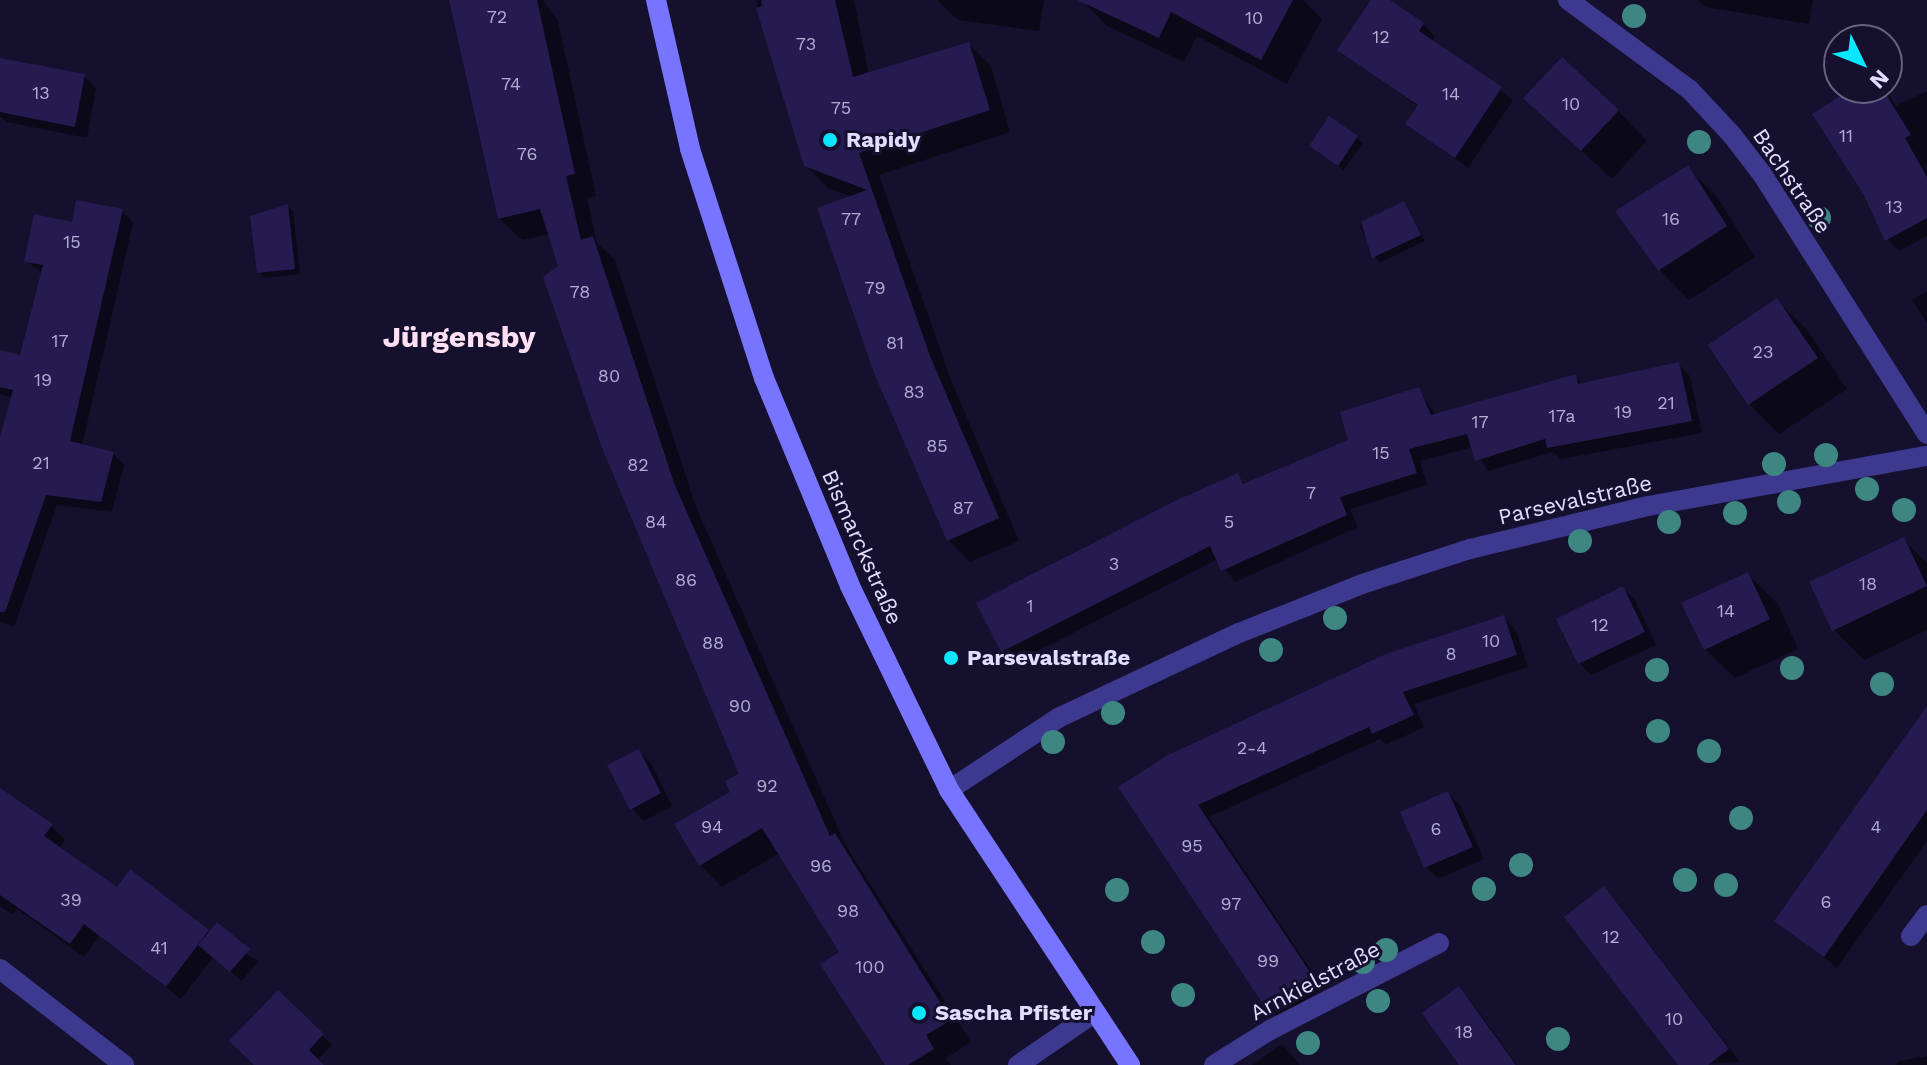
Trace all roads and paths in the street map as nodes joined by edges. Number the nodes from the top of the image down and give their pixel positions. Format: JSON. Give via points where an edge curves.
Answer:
{"nodes":[{"id":1,"x":656,"y":0,"type":"edge"},
{"id":2,"x":1568,"y":0,"type":"edge"},
{"id":3,"x":1927,"y":434,"type":"edge"},
{"id":4,"x":1927,"y":456,"type":"edge"},
{"id":5,"x":949,"y":790,"type":"junction"},
{"id":6,"x":1927,"y":915,"type":"edge"},
{"id":7,"x":1911,"y":936,"type":"dead end"},
{"id":8,"x":1439,"y":943,"type":"dead end"},
{"id":9,"x":0,"y":969,"type":"edge"},
{"id":10,"x":1094,"y":1013,"type":"junction"},
{"id":11,"x":124,"y":1065,"type":"edge"},
{"id":12,"x":1018,"y":1065,"type":"edge"},
{"id":13,"x":1130,"y":1065,"type":"edge"},
{"id":14,"x":1214,"y":1065,"type":"edge"}],
"edges":[{"from":1,"to":5,"type":"main road","name":"Bismarckstraße","via":[[690,149],[764,378],[850,586]]},
{"from":2,"to":3,"type":"street","name":"Bachstraße","via":[[1690,90],[1732,135]]},
{"from":4,"to":5,"type":"street","name":"Parsevalstraße","via":[[1648,506],[1470,549],[1362,584],[1239,633],[1058,718]]},
{"from":5,"to":10,"type":"main road","name":"Bismarckstraße"},
{"from":6,"to":7,"type":"street"},
{"from":8,"to":14,"type":"street","name":"Arnkielstraße","via":[[1270,1030]]},
{"from":9,"to":11,"type":"street"},
{"from":10,"to":12,"type":"street"},
{"from":10,"to":13,"type":"main road","name":"Bismarckstraße"}]}
